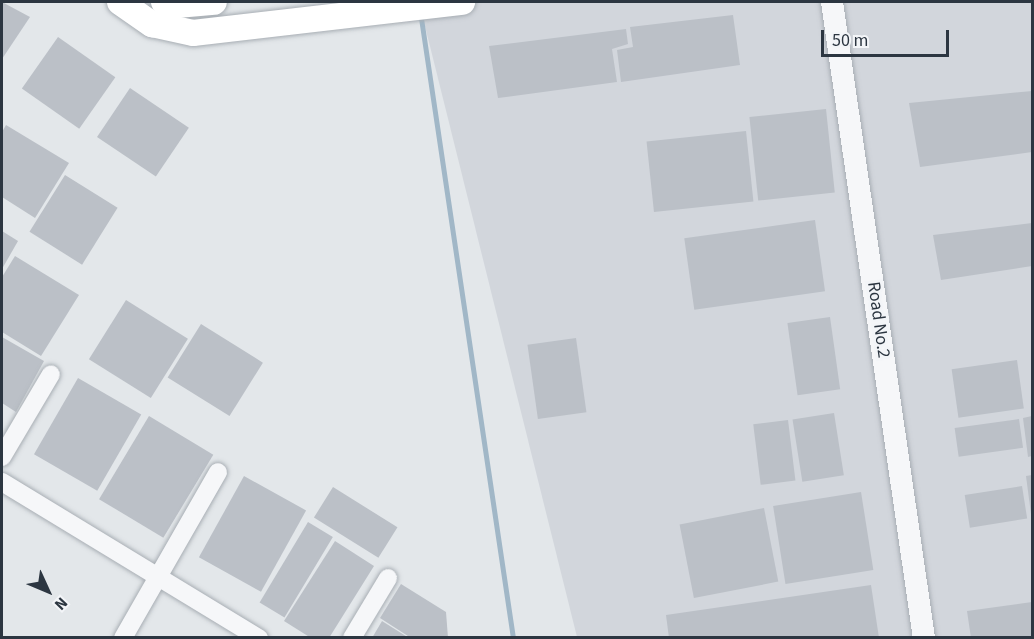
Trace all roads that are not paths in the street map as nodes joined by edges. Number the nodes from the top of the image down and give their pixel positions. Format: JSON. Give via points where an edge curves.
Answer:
{"nodes":[{"id":1,"x":120,"y":2,"type":"edge"},
{"id":2,"x":164,"y":2,"type":"edge"},
{"id":3,"x":214,"y":2,"type":"edge"},
{"id":4,"x":462,"y":2,"type":"edge"},
{"id":5,"x":832,"y":2,"type":"edge"},
{"id":6,"x":412,"y":5,"type":"edge"},
{"id":7,"x":51,"y":374,"type":"dead end"},
{"id":8,"x":2,"y":457,"type":"edge"},
{"id":9,"x":218,"y":472,"type":"dead end"},
{"id":10,"x":2,"y":483,"type":"edge"},
{"id":11,"x":159,"y":578,"type":"junction"},
{"id":12,"x":388,"y":578,"type":"dead end"},
{"id":13,"x":123,"y":638,"type":"edge"},
{"id":14,"x":259,"y":638,"type":"edge"},
{"id":15,"x":352,"y":638,"type":"edge"},
{"id":16,"x":924,"y":638,"type":"edge"}],
"edges":[{"from":1,"to":6,"type":"main road","via":[[152,24],[193,33]]},
{"from":2,"to":3,"type":"main road"},
{"from":4,"to":6,"type":"main road"},
{"from":5,"to":16,"type":"street","name":"Road No.2"},
{"from":7,"to":8,"type":"street"},
{"from":9,"to":11,"type":"street"},
{"from":10,"to":11,"type":"street"},
{"from":11,"to":13,"type":"street"},
{"from":11,"to":14,"type":"street"},
{"from":12,"to":15,"type":"street"}]}
